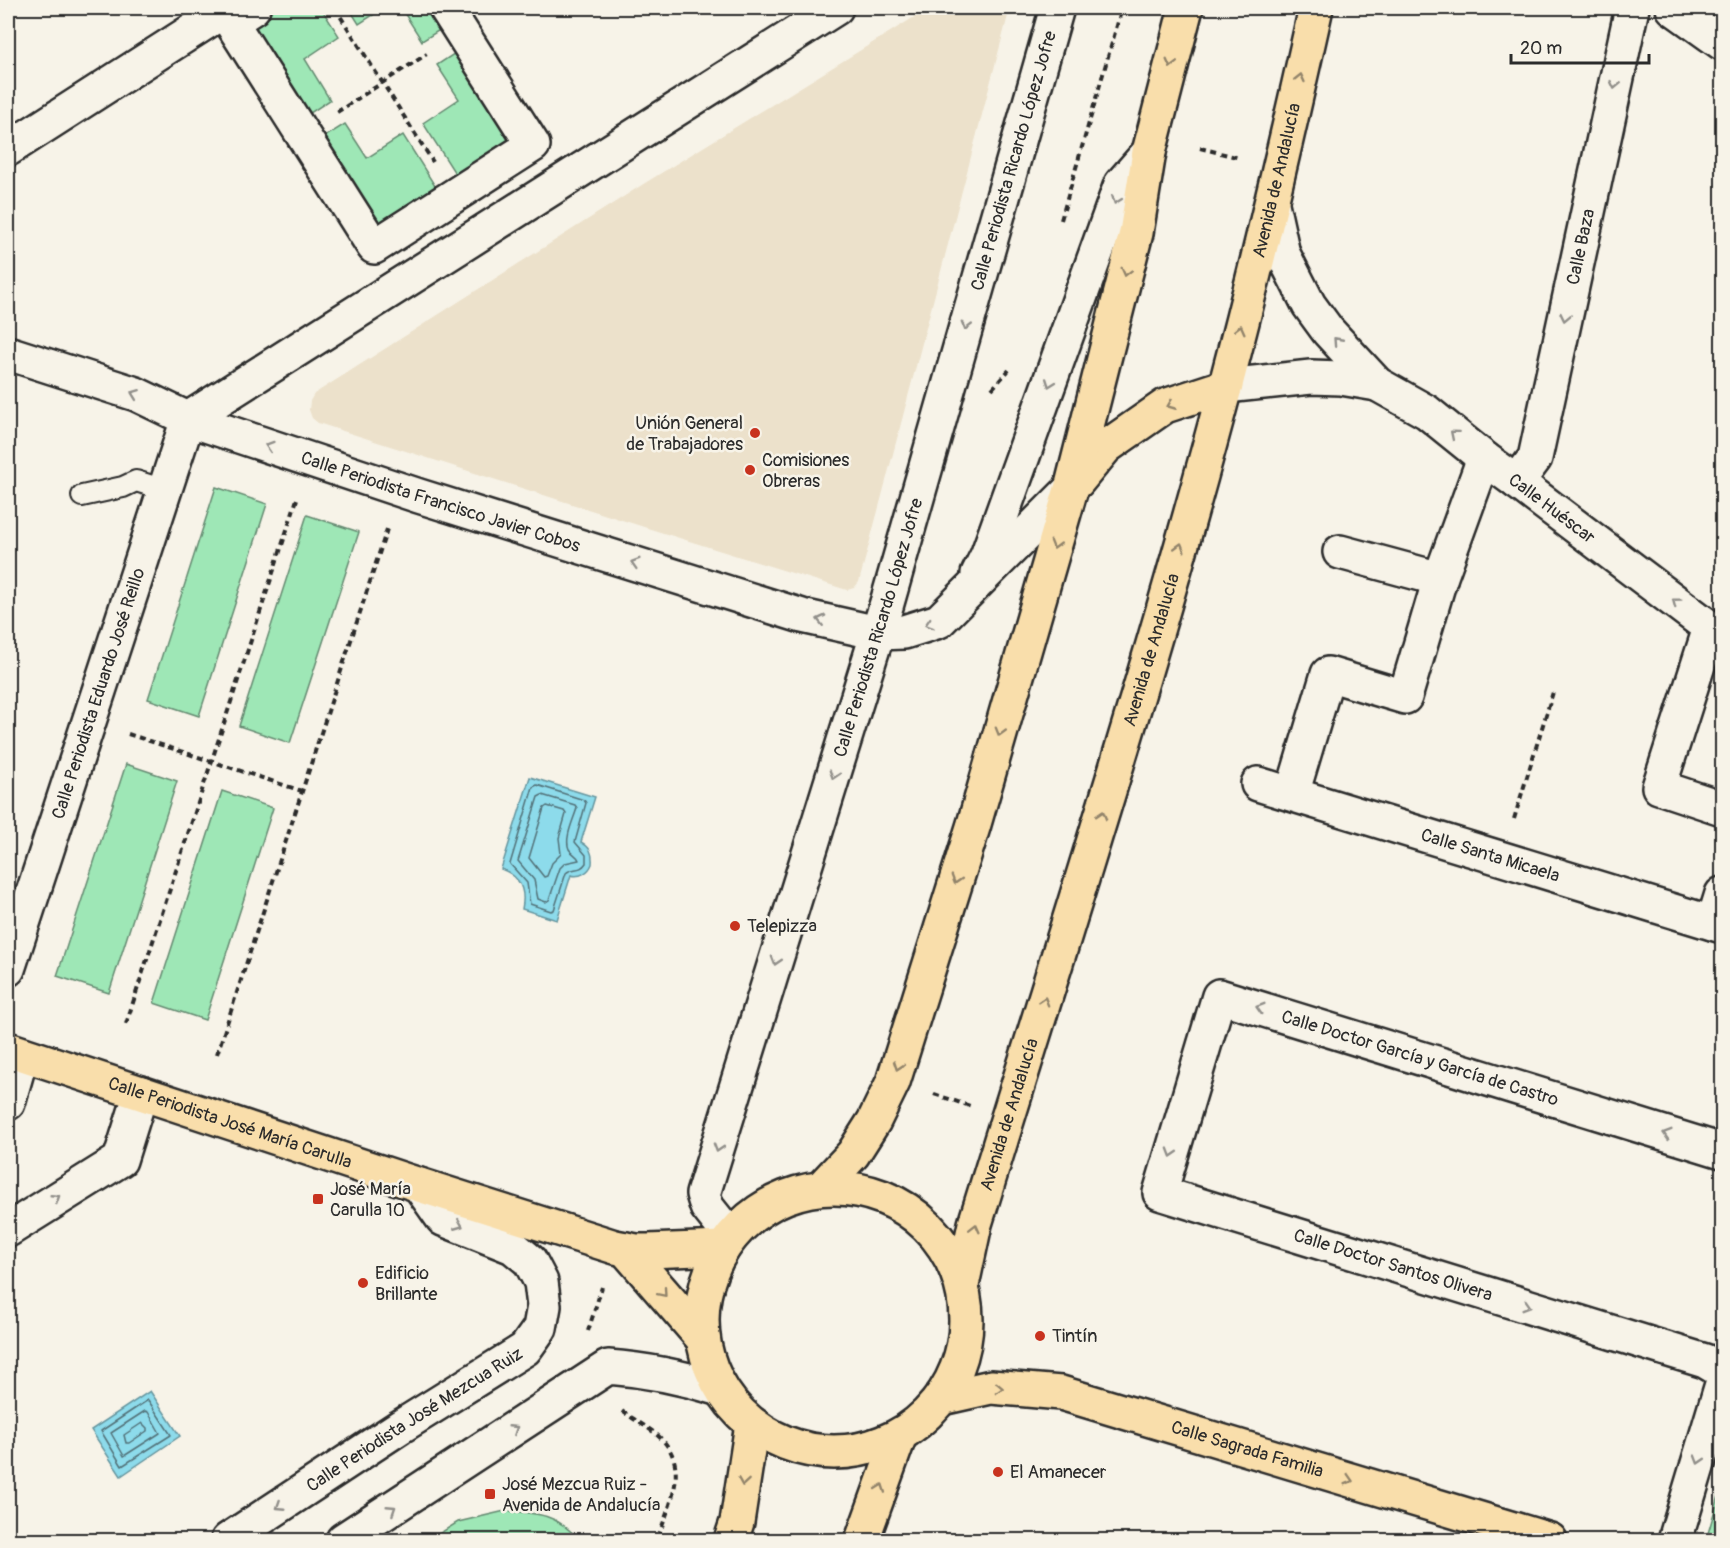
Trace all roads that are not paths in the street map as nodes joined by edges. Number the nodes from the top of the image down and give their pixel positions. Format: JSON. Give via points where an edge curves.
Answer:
{"nodes":[{"id":1,"x":228,"y":8,"type":"edge"},
{"id":2,"x":253,"y":8,"type":"edge"},
{"id":3,"x":836,"y":8,"type":"edge"},
{"id":4,"x":1057,"y":8,"type":"edge"},
{"id":5,"x":1186,"y":8,"type":"edge"},
{"id":6,"x":1316,"y":8,"type":"edge"},
{"id":7,"x":1632,"y":8,"type":"edge"},
{"id":8,"x":1673,"y":8,"type":"edge"},
{"id":9,"x":454,"y":20,"type":"edge"},
{"id":10,"x":1722,"y":43,"type":"edge"},
{"id":11,"x":8,"y":149,"type":"edge"},
{"id":12,"x":1149,"y":152,"type":"junction"},
{"id":13,"x":1272,"y":204,"type":"junction"},
{"id":14,"x":8,"y":353,"type":"edge"},
{"id":15,"x":1377,"y":384,"type":"junction"},
{"id":16,"x":1226,"y":386,"type":"junction"},
{"id":17,"x":188,"y":419,"type":"junction"},
{"id":18,"x":1484,"y":458,"type":"junction"},
{"id":19,"x":1517,"y":482,"type":"junction"},
{"id":20,"x":1071,"y":489,"type":"junction"},
{"id":21,"x":165,"y":490,"type":"junction"},
{"id":22,"x":82,"y":496,"type":"dead end"},
{"id":23,"x":1340,"y":552,"type":"dead end"},
{"id":24,"x":1440,"y":579,"type":"junction"},
{"id":25,"x":970,"y":592,"type":"junction"},
{"id":26,"x":878,"y":633,"type":"junction"},
{"id":27,"x":1716,"y":633,"type":"edge"},
{"id":28,"x":1258,"y":784,"type":"dead end"},
{"id":29,"x":1293,"y":794,"type":"junction"},
{"id":30,"x":1722,"y":808,"type":"edge"},
{"id":31,"x":1719,"y":914,"type":"edge"},
{"id":32,"x":8,"y":969,"type":"edge"},
{"id":33,"x":15,"y":1052,"type":"edge"},
{"id":34,"x":141,"y":1093,"type":"junction"},
{"id":35,"x":1188,"y":1097,"type":"joint"},
{"id":36,"x":8,"y":1102,"type":"edge"},
{"id":37,"x":1722,"y":1151,"type":"edge"},
{"id":38,"x":419,"y":1185,"type":"junction"},
{"id":39,"x":821,"y":1188,"type":"junction"},
{"id":40,"x":8,"y":1230,"type":"edge"},
{"id":41,"x":727,"y":1242,"type":"junction"},
{"id":42,"x":625,"y":1249,"type":"junction"},
{"id":43,"x":962,"y":1285,"type":"junction"},
{"id":44,"x":703,"y":1339,"type":"junction"},
{"id":45,"x":1722,"y":1371,"type":"edge"},
{"id":46,"x":1722,"y":1384,"type":"edge"},
{"id":47,"x":721,"y":1389,"type":"junction"},
{"id":48,"x":942,"y":1398,"type":"junction"},
{"id":49,"x":752,"y":1424,"type":"junction"},
{"id":50,"x":900,"y":1435,"type":"junction"},
{"id":51,"x":228,"y":1540,"type":"edge"},
{"id":52,"x":343,"y":1540,"type":"edge"},
{"id":53,"x":731,"y":1540,"type":"edge"},
{"id":54,"x":862,"y":1540,"type":"edge"},
{"id":55,"x":1550,"y":1540,"type":"edge"},
{"id":56,"x":1675,"y":1540,"type":"edge"}],
"edges":[{"from":1,"to":11,"type":"street"},
{"from":2,"to":9,"type":"street","via":[[231,22],[374,247],[533,145]]},
{"from":3,"to":17,"type":"street"},
{"from":4,"to":26,"type":"street","name":"Calle Periodista Ricardo López Jofre","one_way":true},
{"from":5,"to":12,"type":"main road","one_way":true},
{"from":13,"to":6,"type":"main road","name":"Avenida de Andalucía","one_way":true},
{"from":7,"to":19,"type":"street","name":"Calle Baza","one_way":true,"via":[[1535,458]]},
{"from":8,"to":10,"type":"street"},
{"from":12,"to":20,"type":"main road","one_way":true,"via":[[1136,233]]},
{"from":12,"to":25,"type":"street","one_way":true,"via":[[1121,184],[987,556]]},
{"from":15,"to":13,"type":"street","name":"Calle Huéscar","one_way":true,"via":[[1328,331],[1309,304],[1283,254]]},
{"from":16,"to":13,"type":"main road","name":"Avenida de Andalucía","one_way":true},
{"from":17,"to":14,"type":"street","name":"Calle Periodista Francisco Javier Cobos","one_way":true,"via":[[136,394]]},
{"from":15,"to":16,"type":"street","name":"Calle Huéscar","via":[[1311,377]]},
{"from":18,"to":15,"type":"street","name":"Calle Huéscar","one_way":true,"via":[[1428,412]]},
{"from":16,"to":20,"type":"main road","one_way":true,"via":[[1165,406],[1106,447]]},
{"from":43,"to":16,"type":"main road","name":"Avenida de Andalucía","one_way":true,"via":[[975,1224],[1129,729]]},
{"from":17,"to":21,"type":"street","name":"Calle Periodista Eduardo José Reillo"},
{"from":26,"to":17,"type":"street","name":"Calle Periodista Francisco Javier Cobos","one_way":true,"via":[[791,612]]},
{"from":18,"to":19,"type":"street","name":"Calle Huéscar"},
{"from":18,"to":24,"type":"street"},
{"from":27,"to":19,"type":"street","name":"Calle Huéscar","one_way":true},
{"from":20,"to":25,"type":"street","name":"Calle Periodista Francisco Javier Cobos"},
{"from":20,"to":39,"type":"main road","one_way":true,"via":[[974,824],[896,1072],[864,1138]]},
{"from":21,"to":22,"type":"lane","via":[[136,481]]},
{"from":21,"to":32,"type":"street","name":"Calle Periodista Eduardo José Reillo"},
{"from":23,"to":24,"type":"street"},
{"from":24,"to":29,"type":"street","via":[[1406,697],[1328,674]]},
{"from":25,"to":26,"type":"street","name":"Calle Periodista Francisco Javier Cobos","one_way":true,"via":[[939,621],[904,632]]},
{"from":26,"to":41,"type":"street","name":"Calle Periodista Ricardo López Jofre","one_way":true,"via":[[703,1194]]},
{"from":27,"to":30,"type":"street","via":[[1659,787]]},
{"from":28,"to":29,"type":"street","name":"Calle Santa Micaela"},
{"from":29,"to":31,"type":"street","name":"Calle Santa Micaela"},
{"from":33,"to":34,"type":"main road","name":"Calle Periodista José María Carulla"},
{"from":33,"to":36,"type":"street"},
{"from":34,"to":38,"type":"main road","name":"Calle Periodista José María Carulla"},
{"from":40,"to":34,"type":"street","one_way":true,"via":[[120,1160]]},
{"from":37,"to":35,"type":"street","name":"Calle Doctor García y García de Castro","one_way":true,"via":[[1219,996]]},
{"from":35,"to":45,"type":"street","name":"Calle Doctor Santos Olivera","one_way":true,"via":[[1160,1193],[1705,1361]]},
{"from":38,"to":42,"type":"main road","name":"Calle Periodista José María Carulla"},
{"from":38,"to":51,"type":"street","name":"Calle Periodista José Mezcua Ruiz","one_way":true,"via":[[443,1219],[513,1247],[530,1261],[541,1282],[544,1306],[540,1328],[525,1349]]},
{"from":39,"to":41,"type":"main road","via":[[797,1192],[765,1207]]},
{"from":39,"to":43,"type":"main road","via":[[866,1191],[904,1207],[945,1247]]},
{"from":41,"to":42,"type":"main road","name":"Calle Periodista José María Carulla","via":[[648,1251]]},
{"from":41,"to":44,"type":"main road","via":[[707,1282],[702,1310]]},
{"from":42,"to":44,"type":"main road","one_way":true},
{"from":43,"to":48,"type":"main road","via":[[967,1316],[965,1340],[961,1361]]},
{"from":44,"to":47,"type":"main road","via":[[708,1362]]},
{"from":46,"to":56,"type":"street","one_way":true},
{"from":47,"to":49,"type":"main road"},
{"from":52,"to":47,"type":"street","one_way":true,"via":[[608,1368],[676,1375]]},
{"from":48,"to":50,"type":"main road"},
{"from":48,"to":55,"type":"main road","name":"Calle Sagrada Familia","one_way":true,"via":[[991,1387],[1061,1393]]},
{"from":49,"to":50,"type":"main road","via":[[785,1443],[837,1453],[879,1445]]},
{"from":49,"to":53,"type":"main road","one_way":true},
{"from":54,"to":50,"type":"main road","one_way":true}]}
